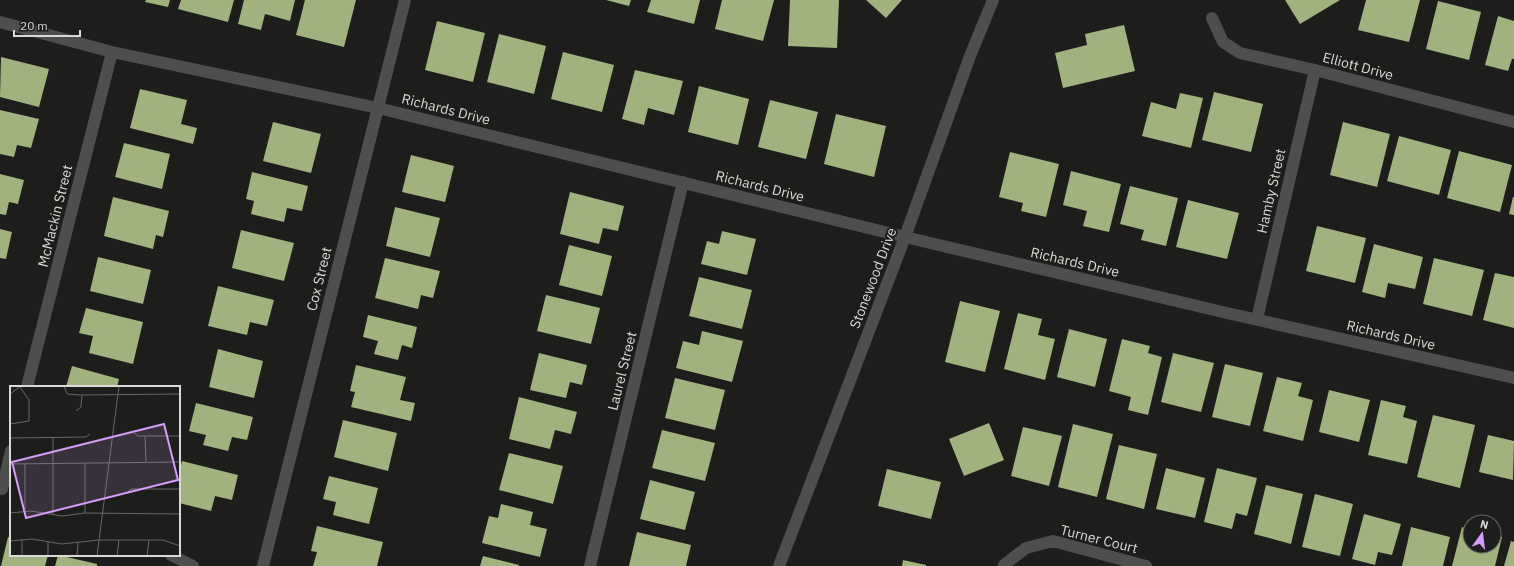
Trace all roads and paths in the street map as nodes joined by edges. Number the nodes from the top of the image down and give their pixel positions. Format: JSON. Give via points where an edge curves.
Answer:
{"nodes":[{"id":1,"x":405,"y":0,"type":"edge"},
{"id":2,"x":993,"y":0,"type":"edge"},
{"id":3,"x":1212,"y":18,"type":"dead end"},
{"id":4,"x":0,"y":22,"type":"edge"},
{"id":5,"x":112,"y":52,"type":"junction"},
{"id":6,"x":1315,"y":70,"type":"junction"},
{"id":7,"x":378,"y":108,"type":"junction"},
{"id":8,"x":1514,"y":122,"type":"edge"},
{"id":9,"x":683,"y":182,"type":"junction"},
{"id":10,"x":905,"y":237,"type":"junction"},
{"id":11,"x":1257,"y":319,"type":"junction"},
{"id":12,"x":1514,"y":378,"type":"edge"},
{"id":13,"x":27,"y":386,"type":"edge"},
{"id":14,"x":10,"y":457,"type":"edge"},
{"id":15,"x":4,"y":490,"type":"edge"},
{"id":16,"x":173,"y":556,"type":"edge"},
{"id":17,"x":1004,"y":565,"type":"dead end"},
{"id":18,"x":193,"y":566,"type":"edge"},
{"id":19,"x":263,"y":566,"type":"edge"},
{"id":20,"x":590,"y":566,"type":"edge"},
{"id":21,"x":779,"y":566,"type":"edge"},
{"id":22,"x":1146,"y":566,"type":"edge"}],
"edges":[{"from":1,"to":7,"type":"street","name":"Cox Street"},
{"from":2,"to":10,"type":"street","name":"Stonewood Drive","via":[[970,56]]},
{"from":3,"to":6,"type":"street","name":"Elliott Drive","via":[[1223,42],[1240,53]]},
{"from":4,"to":5,"type":"street","name":"Richards Drive"},
{"from":5,"to":7,"type":"street","name":"Richards Drive"},
{"from":5,"to":13,"type":"street","name":"McMackin Street"},
{"from":6,"to":8,"type":"street","name":"Elliott Drive"},
{"from":6,"to":11,"type":"street","name":"Hamby Street"},
{"from":7,"to":9,"type":"street","name":"Richards Drive"},
{"from":7,"to":19,"type":"street","name":"Cox Street"},
{"from":9,"to":10,"type":"street","name":"Richards Drive"},
{"from":9,"to":20,"type":"street","name":"Laurel Street"},
{"from":10,"to":11,"type":"street","name":"Richards Drive"},
{"from":10,"to":21,"type":"street","name":"Stonewood Drive"},
{"from":11,"to":12,"type":"street","name":"Richards Drive"},
{"from":14,"to":15,"type":"street"},
{"from":16,"to":18,"type":"street"},
{"from":17,"to":22,"type":"street","name":"Turner Court","via":[[1026,548],[1052,541]]}]}
